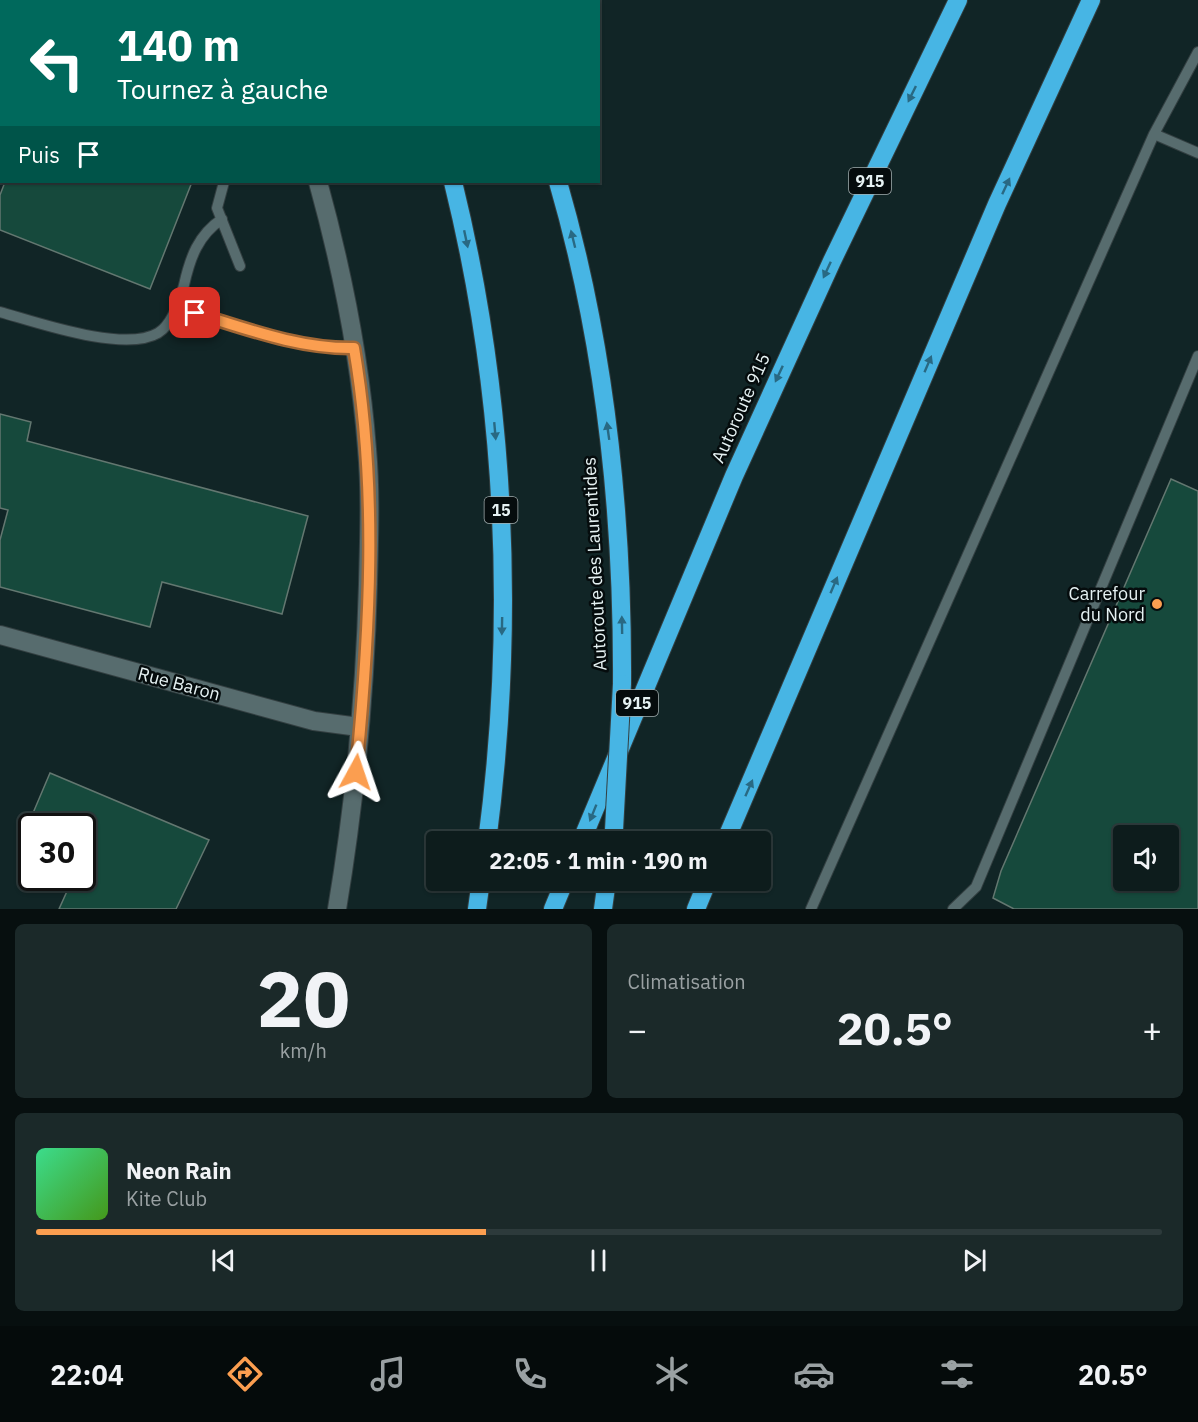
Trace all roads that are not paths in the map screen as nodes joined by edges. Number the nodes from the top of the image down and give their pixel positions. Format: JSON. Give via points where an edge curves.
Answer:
{"nodes":[{"id":1,"x":958,"y":0,"type":"edge"},
{"id":2,"x":1092,"y":0,"type":"edge"},
{"id":3,"x":1198,"y":52,"type":"edge"},
{"id":4,"x":1154,"y":134,"type":"junction"},
{"id":5,"x":1198,"y":153,"type":"edge"},
{"id":6,"x":224,"y":183,"type":"edge"},
{"id":7,"x":318,"y":183,"type":"edge"},
{"id":8,"x":453,"y":183,"type":"edge"},
{"id":9,"x":558,"y":183,"type":"edge"},
{"id":10,"x":222,"y":219,"type":"junction"},
{"id":11,"x":240,"y":266,"type":"dead end"},
{"id":12,"x":176,"y":307,"type":"junction"},
{"id":13,"x":0,"y":312,"type":"edge"},
{"id":14,"x":354,"y":348,"type":"junction"},
{"id":15,"x":1198,"y":356,"type":"edge"},
{"id":16,"x":0,"y":635,"type":"edge"},
{"id":17,"x":359,"y":727,"type":"junction"},
{"id":18,"x":488,"y":831,"type":"edge"},
{"id":19,"x":586,"y":831,"type":"edge"},
{"id":20,"x":613,"y":831,"type":"edge"},
{"id":21,"x":730,"y":831,"type":"edge"},
{"id":22,"x":479,"y":891,"type":"edge"},
{"id":23,"x":560,"y":891,"type":"edge"},
{"id":24,"x":606,"y":891,"type":"edge"},
{"id":25,"x":703,"y":891,"type":"edge"},
{"id":26,"x":337,"y":909,"type":"edge"},
{"id":27,"x":477,"y":909,"type":"edge"},
{"id":28,"x":553,"y":909,"type":"edge"},
{"id":29,"x":603,"y":909,"type":"edge"},
{"id":30,"x":696,"y":909,"type":"edge"},
{"id":31,"x":811,"y":909,"type":"edge"},
{"id":32,"x":953,"y":909,"type":"edge"}],
"edges":[{"from":1,"to":19,"type":"highway","name":"Autoroute 915","number":"915","one_way":true,"via":[[734,476]]},
{"from":21,"to":2,"type":"highway","one_way":true,"via":[[990,222]]},
{"from":3,"to":4,"type":"lane"},
{"from":4,"to":5,"type":"lane"},
{"from":4,"to":31,"type":"lane"},
{"from":6,"to":10,"type":"lane","via":[[218,208]]},
{"from":7,"to":14,"type":"street","via":[[345,291]]},
{"from":8,"to":18,"type":"highway","number":"15","one_way":true,"via":[[490,381],[500,502],[502,666]]},
{"from":20,"to":9,"type":"highway","name":"Autoroute des Laurentides","one_way":true,"bridge":true,"via":[[622,684],[619,546],[611,453],[587,304]]},
{"from":10,"to":11,"type":"lane"},
{"from":10,"to":12,"type":"lane","via":[[200,239]]},
{"from":12,"to":13,"type":"lane","via":[[158,333],[109,339]]},
{"from":12,"to":14,"type":"lane","via":[[305,345]]},
{"from":14,"to":17,"type":"street","via":[[367,449],[370,513]]},
{"from":15,"to":32,"type":"lane","via":[[976,888]]},
{"from":16,"to":17,"type":"street","name":"Rue Baron","via":[[314,721]]},
{"from":17,"to":26,"type":"street"},
{"from":22,"to":27,"type":"highway"},
{"from":23,"to":28,"type":"highway"},
{"from":24,"to":29,"type":"highway"},
{"from":25,"to":30,"type":"highway"}]}
